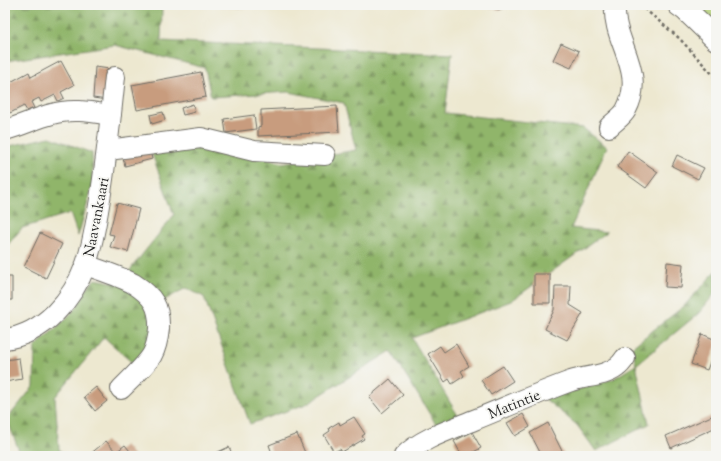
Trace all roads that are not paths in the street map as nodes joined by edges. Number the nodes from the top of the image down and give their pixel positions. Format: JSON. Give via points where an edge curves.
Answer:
{"nodes":[{"id":1,"x":615,"y":5,"type":"edge"},
{"id":2,"x":678,"y":5,"type":"edge"},
{"id":3,"x":716,"y":39,"type":"edge"},
{"id":4,"x":115,"y":78,"type":"dead end"},
{"id":5,"x":111,"y":115,"type":"junction"},
{"id":6,"x":609,"y":127,"type":"dead end"},
{"id":7,"x":5,"y":130,"type":"edge"},
{"id":8,"x":108,"y":150,"type":"junction"},
{"id":9,"x":325,"y":155,"type":"dead end"},
{"id":10,"x":86,"y":265,"type":"junction"},
{"id":11,"x":5,"y":339,"type":"edge"},
{"id":12,"x":625,"y":358,"type":"dead end"},
{"id":13,"x":121,"y":389,"type":"dead end"},
{"id":14,"x":404,"y":456,"type":"edge"}],
"edges":[{"from":1,"to":6,"type":"street","via":[[614,15],[628,56],[633,92],[626,111]]},
{"from":2,"to":3,"type":"main road"},
{"from":4,"to":5,"type":"street","name":"Naavankaari"},
{"from":5,"to":7,"type":"street","via":[[80,111],[53,113]]},
{"from":5,"to":8,"type":"street","name":"Naavankaari"},
{"from":8,"to":9,"type":"street","via":[[201,138],[254,151]]},
{"from":8,"to":10,"type":"street","name":"Naavankaari"},
{"from":10,"to":11,"type":"street","name":"Naavankaari","via":[[71,293],[46,322],[16,338]]},
{"from":10,"to":13,"type":"street","via":[[133,283],[154,301],[158,309],[158,341],[151,356]]},
{"from":12,"to":14,"type":"street","name":"Matintie","via":[[617,367],[603,374],[571,381],[428,439]]}]}
